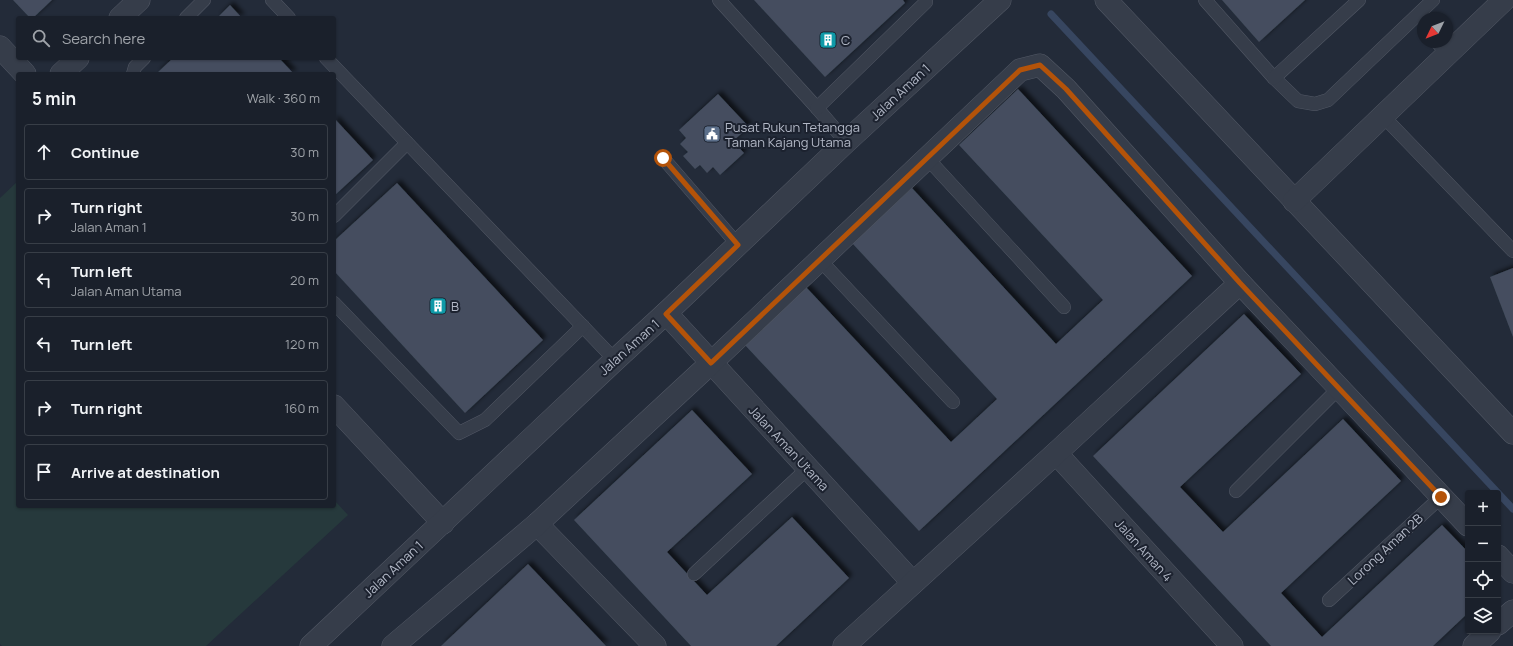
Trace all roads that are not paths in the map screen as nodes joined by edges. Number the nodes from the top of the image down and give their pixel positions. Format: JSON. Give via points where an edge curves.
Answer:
{"nodes":[{"id":1,"x":139,"y":0,"type":"edge"},
{"id":2,"x":204,"y":0,"type":"edge"},
{"id":3,"x":272,"y":0,"type":"edge"},
{"id":4,"x":719,"y":0,"type":"edge"},
{"id":5,"x":926,"y":0,"type":"edge"},
{"id":6,"x":1000,"y":0,"type":"edge"},
{"id":7,"x":1106,"y":0,"type":"edge"},
{"id":8,"x":1205,"y":0,"type":"edge"},
{"id":9,"x":1359,"y":0,"type":"edge"},
{"id":10,"x":1433,"y":0,"type":"edge"},
{"id":11,"x":1504,"y":0,"type":"edge"},
{"id":12,"x":1425,"y":12,"type":"edge"},
{"id":13,"x":122,"y":16,"type":"edge"},
{"id":14,"x":188,"y":16,"type":"edge"},
{"id":15,"x":287,"y":16,"type":"edge"},
{"id":16,"x":1417,"y":24,"type":"edge"},
{"id":17,"x":1453,"y":39,"type":"edge"},
{"id":18,"x":0,"y":47,"type":"edge"},
{"id":19,"x":1442,"y":48,"type":"edge"},
{"id":20,"x":76,"y":60,"type":"edge"},
{"id":21,"x":142,"y":60,"type":"edge"},
{"id":22,"x":328,"y":60,"type":"edge"},
{"id":23,"x":23,"y":72,"type":"edge"},
{"id":24,"x":63,"y":72,"type":"edge"},
{"id":25,"x":134,"y":72,"type":"edge"},
{"id":26,"x":1274,"y":78,"type":"junction"},
{"id":27,"x":817,"y":108,"type":"junction"},
{"id":28,"x":1383,"y":116,"type":"junction"},
{"id":29,"x":846,"y":142,"type":"junction"},
{"id":30,"x":407,"y":143,"type":"junction"},
{"id":31,"x":663,"y":158,"type":"dead end"},
{"id":32,"x":927,"y":158,"type":"junction"},
{"id":33,"x":1294,"y":201,"type":"junction"},
{"id":34,"x":336,"y":214,"type":"edge"},
{"id":35,"x":738,"y":245,"type":"junction"},
{"id":36,"x":1513,"y":251,"type":"edge"},
{"id":37,"x":820,"y":260,"type":"junction"},
{"id":38,"x":1240,"y":283,"type":"junction"},
{"id":39,"x":336,"y":305,"type":"edge"},
{"id":40,"x":1064,"y":307,"type":"dead end"},
{"id":41,"x":666,"y":314,"type":"junction"},
{"id":42,"x":583,"y":326,"type":"junction"},
{"id":43,"x":615,"y":360,"type":"junction"},
{"id":44,"x":711,"y":363,"type":"junction"},
{"id":45,"x":1339,"y":388,"type":"junction"},
{"id":46,"x":953,"y":402,"type":"dead end"},
{"id":47,"x":336,"y":408,"type":"edge"},
{"id":48,"x":1513,"y":434,"type":"edge"},
{"id":49,"x":1056,"y":453,"type":"junction"},
{"id":50,"x":808,"y":468,"type":"junction"},
{"id":51,"x":1236,"y":491,"type":"dead end"},
{"id":52,"x":1441,"y":497,"type":"junction"},
{"id":53,"x":1465,"y":522,"type":"edge"},
{"id":54,"x":443,"y":523,"type":"junction"},
{"id":55,"x":537,"y":524,"type":"junction"},
{"id":56,"x":1501,"y":559,"type":"edge"},
{"id":57,"x":1513,"y":572,"type":"edge"},
{"id":58,"x":694,"y":574,"type":"dead end"},
{"id":59,"x":913,"y":583,"type":"junction"},
{"id":60,"x":1328,"y":600,"type":"dead end"},
{"id":61,"x":1513,"y":611,"type":"edge"},
{"id":62,"x":1501,"y":621,"type":"edge"},
{"id":63,"x":1487,"y":634,"type":"edge"},
{"id":64,"x":310,"y":646,"type":"edge"},
{"id":65,"x":393,"y":646,"type":"edge"},
{"id":66,"x":655,"y":646,"type":"edge"},
{"id":67,"x":844,"y":646,"type":"edge"},
{"id":68,"x":1232,"y":646,"type":"edge"},
{"id":69,"x":1474,"y":646,"type":"edge"}],
"edges":[{"from":1,"to":13,"type":"street"},
{"from":2,"to":14,"type":"lane"},
{"from":3,"to":15,"type":"lane"},
{"from":4,"to":27,"type":"lane"},
{"from":5,"to":27,"type":"lane"},
{"from":6,"to":29,"type":"street","name":"Jalan Aman 1"},
{"from":7,"to":33,"type":"street"},
{"from":8,"to":26,"type":"lane"},
{"from":9,"to":26,"type":"lane"},
{"from":10,"to":12,"type":"lane"},
{"from":11,"to":17,"type":"street"},
{"from":16,"to":26,"type":"lane","via":[[1328,100],[1315,104],[1298,101]]},
{"from":18,"to":23,"type":"street"},
{"from":19,"to":28,"type":"street"},
{"from":20,"to":24,"type":"street"},
{"from":21,"to":25,"type":"lane"},
{"from":22,"to":30,"type":"lane"},
{"from":27,"to":29,"type":"lane"},
{"from":28,"to":33,"type":"street"},
{"from":28,"to":36,"type":"lane"},
{"from":29,"to":35,"type":"street","name":"Jalan Aman 1"},
{"from":30,"to":34,"type":"lane"},
{"from":30,"to":42,"type":"lane"},
{"from":31,"to":35,"type":"lane"},
{"from":32,"to":37,"type":"street"},
{"from":32,"to":38,"type":"street","via":[[1020,70],[1040,65],[1066,89]]},
{"from":32,"to":40,"type":"lane"},
{"from":33,"to":48,"type":"street"},
{"from":35,"to":41,"type":"street","name":"Jalan Aman 1"},
{"from":37,"to":44,"type":"street"},
{"from":37,"to":46,"type":"lane"},
{"from":38,"to":45,"type":"street"},
{"from":38,"to":49,"type":"street"},
{"from":39,"to":42,"type":"lane","via":[[459,433],[485,420]]},
{"from":41,"to":43,"type":"street","name":"Jalan Aman 1"},
{"from":41,"to":44,"type":"street","name":"Jalan Aman Utama"},
{"from":42,"to":43,"type":"lane"},
{"from":43,"to":54,"type":"street","name":"Jalan Aman 1"},
{"from":44,"to":50,"type":"street","name":"Jalan Aman Utama"},
{"from":44,"to":55,"type":"street"},
{"from":45,"to":51,"type":"lane"},
{"from":45,"to":52,"type":"street"},
{"from":47,"to":54,"type":"street"},
{"from":49,"to":59,"type":"street"},
{"from":49,"to":68,"type":"street","name":"Jalan Aman 4"},
{"from":50,"to":58,"type":"lane"},
{"from":50,"to":59,"type":"street","name":"Jalan Aman Utama"},
{"from":52,"to":53,"type":"street"},
{"from":52,"to":60,"type":"lane","name":"Lorong Aman 2B"},
{"from":54,"to":64,"type":"street","name":"Jalan Aman 1"},
{"from":55,"to":65,"type":"street"},
{"from":55,"to":66,"type":"street"},
{"from":56,"to":57,"type":"street"},
{"from":59,"to":67,"type":"street"},
{"from":61,"to":62,"type":"street"},
{"from":63,"to":69,"type":"street"}]}
